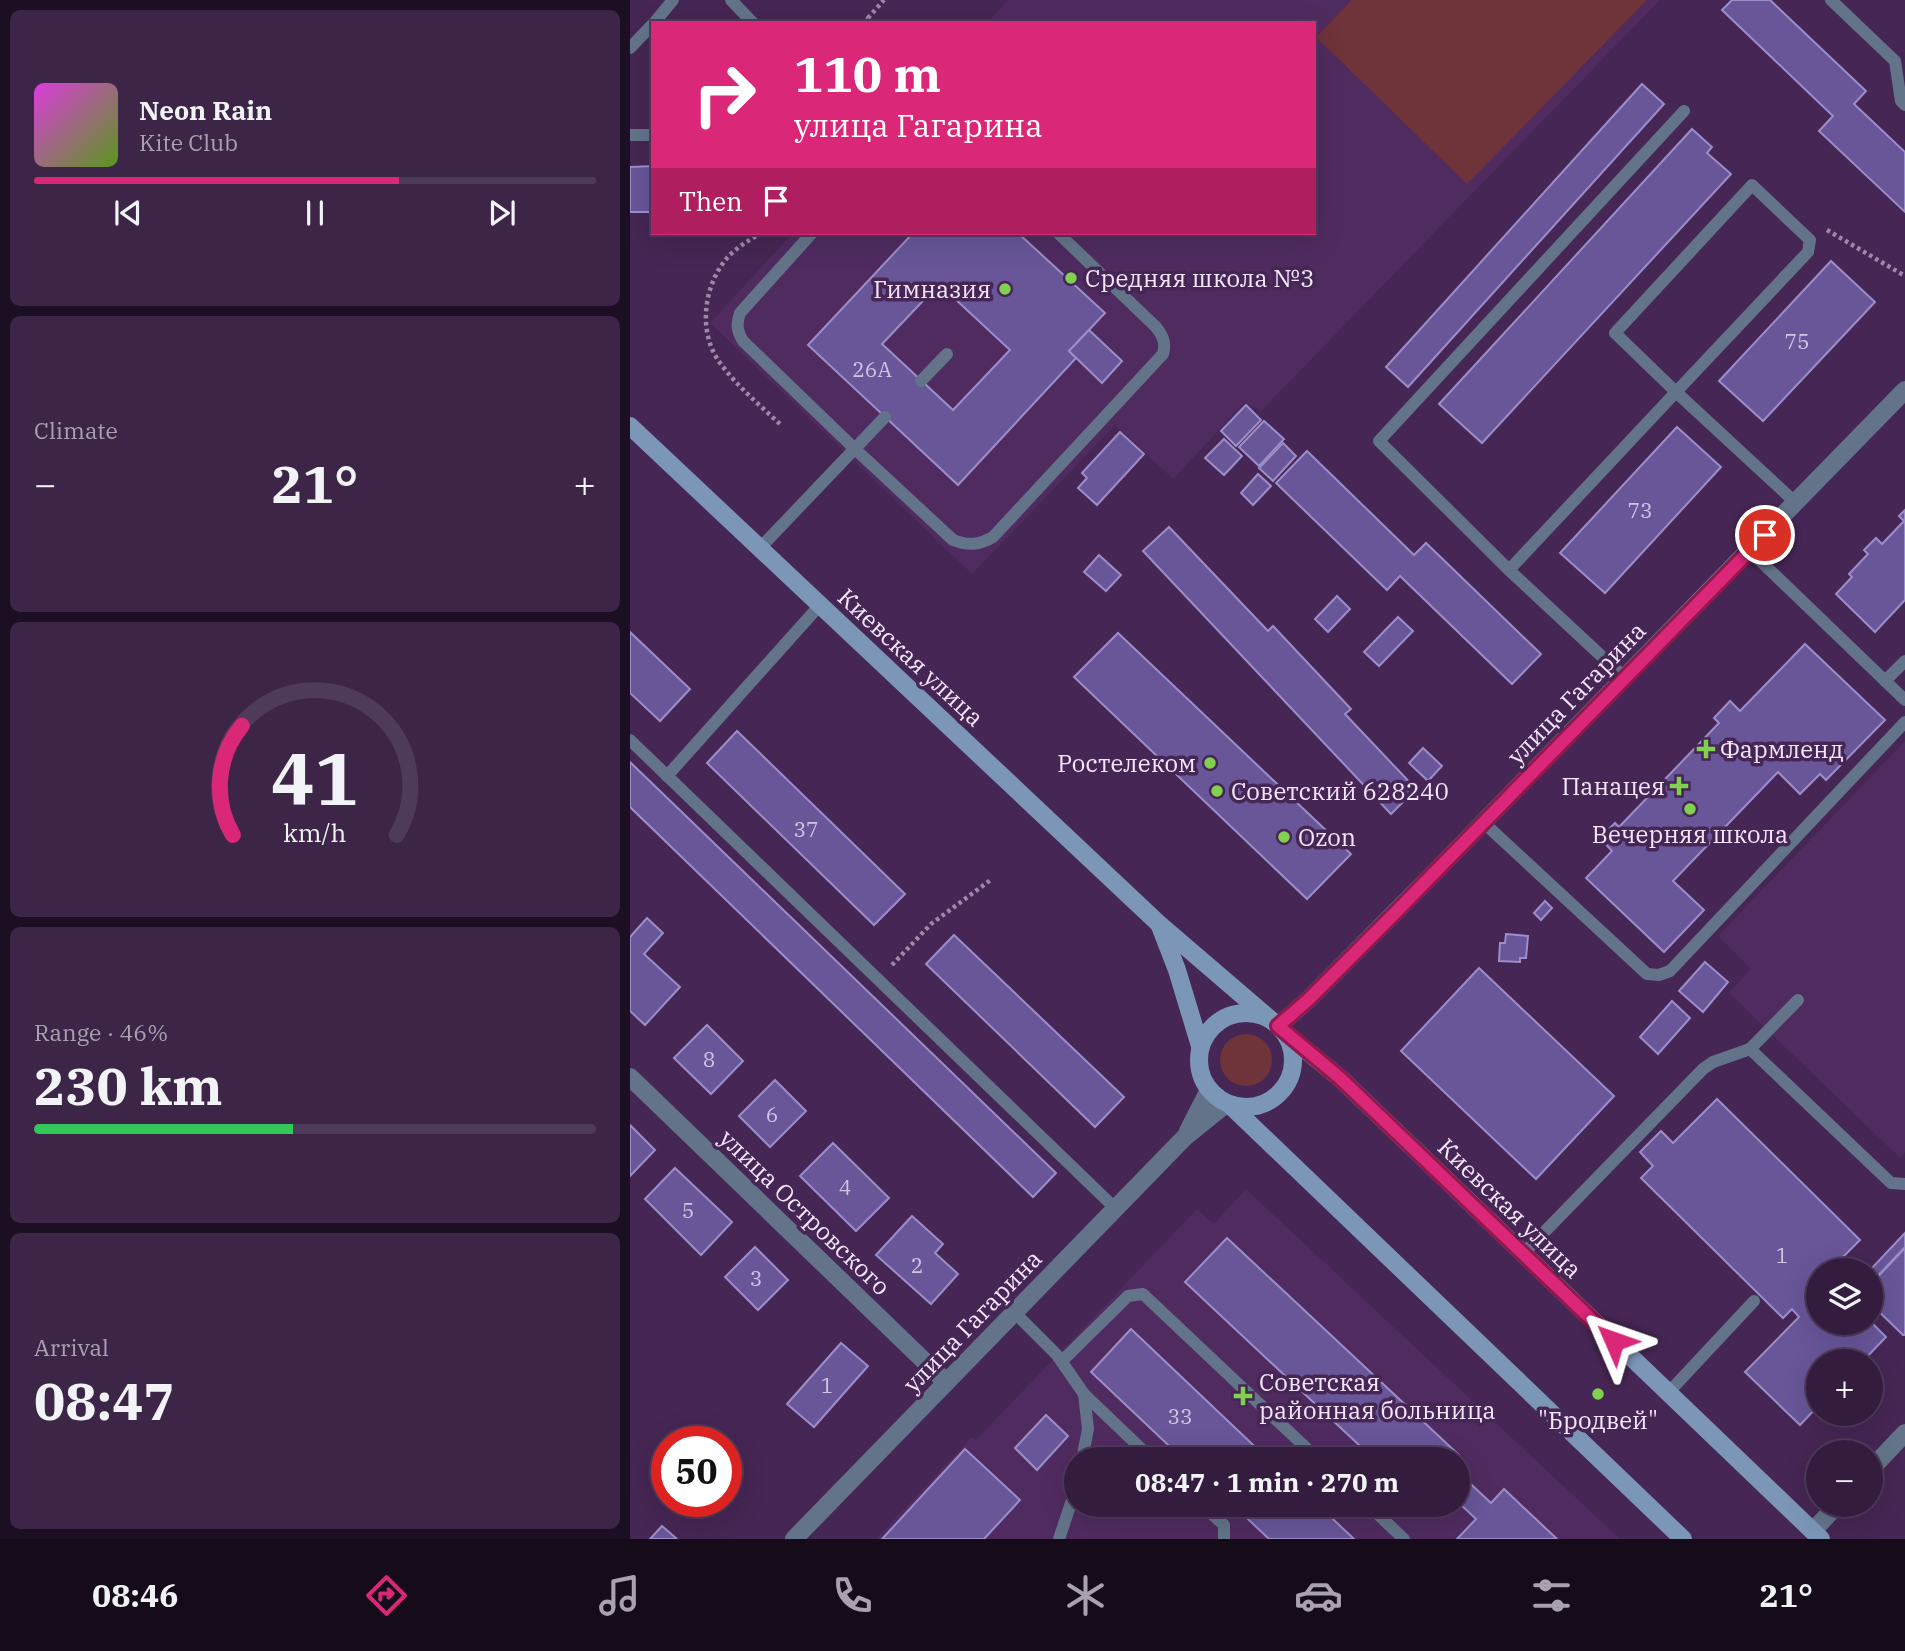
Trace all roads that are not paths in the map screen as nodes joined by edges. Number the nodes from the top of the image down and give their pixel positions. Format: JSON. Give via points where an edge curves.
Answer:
{"nodes":[{"id":1,"x":673,"y":0,"type":"edge"},
{"id":2,"x":731,"y":0,"type":"edge"},
{"id":3,"x":1831,"y":0,"type":"edge"},
{"id":4,"x":655,"y":21,"type":"edge"},
{"id":5,"x":751,"y":21,"type":"edge"},
{"id":6,"x":651,"y":25,"type":"edge"},
{"id":7,"x":630,"y":48,"type":"edge"},
{"id":8,"x":1905,"y":105,"type":"edge"},
{"id":9,"x":1684,"y":111,"type":"dead end"},
{"id":10,"x":630,"y":135,"type":"edge"},
{"id":11,"x":651,"y":135,"type":"edge"},
{"id":12,"x":810,"y":235,"type":"edge"},
{"id":13,"x":1060,"y":235,"type":"edge"},
{"id":14,"x":947,"y":354,"type":"dead end"},
{"id":15,"x":921,"y":381,"type":"dead end"},
{"id":16,"x":1905,"y":390,"type":"edge"},
{"id":17,"x":1676,"y":392,"type":"junction"},
{"id":18,"x":886,"y":417,"type":"dead end"},
{"id":19,"x":630,"y":426,"type":"edge"},
{"id":20,"x":855,"y":449,"type":"junction"},
{"id":21,"x":1796,"y":503,"type":"junction"},
{"id":22,"x":760,"y":548,"type":"junction"},
{"id":23,"x":1750,"y":551,"type":"junction"},
{"id":24,"x":1509,"y":570,"type":"junction"},
{"id":25,"x":820,"y":605,"type":"junction"},
{"id":26,"x":1905,"y":661,"type":"edge"},
{"id":27,"x":1625,"y":678,"type":"junction"},
{"id":28,"x":1885,"y":681,"type":"junction"},
{"id":29,"x":1905,"y":700,"type":"edge"},
{"id":30,"x":1905,"y":722,"type":"edge"},
{"id":31,"x":630,"y":740,"type":"edge"},
{"id":32,"x":667,"y":776,"type":"junction"},
{"id":33,"x":1483,"y":822,"type":"junction"},
{"id":34,"x":1158,"y":923,"type":"junction"},
{"id":35,"x":1798,"y":1000,"type":"dead end"},
{"id":36,"x":1277,"y":1026,"type":"junction"},
{"id":37,"x":1200,"y":1046,"type":"junction"},
{"id":38,"x":1750,"y":1049,"type":"junction"},
{"id":39,"x":630,"y":1077,"type":"edge"},
{"id":40,"x":1209,"y":1090,"type":"junction"},
{"id":41,"x":1228,"y":1105,"type":"junction"},
{"id":42,"x":1185,"y":1137,"type":"junction"},
{"id":43,"x":1905,"y":1184,"type":"edge"},
{"id":44,"x":1116,"y":1209,"type":"junction"},
{"id":45,"x":1523,"y":1254,"type":"junction"},
{"id":46,"x":1754,"y":1301,"type":"dead end"},
{"id":47,"x":1014,"y":1313,"type":"junction"},
{"id":48,"x":1062,"y":1361,"type":"junction"},
{"id":49,"x":946,"y":1381,"type":"junction"},
{"id":50,"x":1669,"y":1392,"type":"junction"},
{"id":51,"x":1084,"y":1394,"type":"junction"},
{"id":52,"x":1905,"y":1433,"type":"edge"},
{"id":53,"x":1085,"y":1447,"type":"edge"},
{"id":54,"x":1139,"y":1447,"type":"edge"},
{"id":55,"x":1305,"y":1447,"type":"edge"},
{"id":56,"x":1883,"y":1456,"type":"edge"},
{"id":57,"x":1066,"y":1517,"type":"edge"},
{"id":58,"x":1215,"y":1517,"type":"edge"},
{"id":59,"x":1381,"y":1517,"type":"edge"},
{"id":60,"x":1829,"y":1517,"type":"edge"},
{"id":61,"x":1817,"y":1535,"type":"edge"},
{"id":62,"x":794,"y":1539,"type":"edge"},
{"id":63,"x":1059,"y":1539,"type":"edge"},
{"id":64,"x":1224,"y":1539,"type":"edge"},
{"id":65,"x":1404,"y":1539,"type":"edge"},
{"id":66,"x":1683,"y":1539,"type":"edge"}],
"edges":[{"from":1,"to":4,"type":"lane"},
{"from":2,"to":5,"type":"lane"},
{"from":3,"to":8,"type":"lane","via":[[1895,61]]},
{"from":6,"to":7,"type":"lane"},
{"from":9,"to":24,"type":"lane","via":[[1379,441]]},
{"from":10,"to":11,"type":"lane"},
{"from":12,"to":20,"type":"lane","via":[[740,313],[738,332]]},
{"from":13,"to":20,"type":"lane","via":[[1156,327],[1165,346],[1148,372],[993,537],[964,545],[953,540]]},
{"from":14,"to":15,"type":"lane"},
{"from":16,"to":21,"type":"street","name":"улица Гагарина"},
{"from":17,"to":17,"type":"lane","via":[[1808,252],[1810,240],[1752,185],[1615,334]]},
{"from":17,"to":21,"type":"lane"},
{"from":17,"to":24,"type":"lane"},
{"from":18,"to":20,"type":"lane"},
{"from":19,"to":22,"type":"main road","name":"Киевская улица"},
{"from":20,"to":22,"type":"lane"},
{"from":21,"to":23,"type":"street","name":"улица Гагарина"},
{"from":22,"to":25,"type":"main road","name":"Киевская улица"},
{"from":23,"to":27,"type":"street","name":"улица Гагарина"},
{"from":23,"to":28,"type":"lane"},
{"from":24,"to":27,"type":"lane"},
{"from":25,"to":32,"type":"lane"},
{"from":25,"to":34,"type":"main road","name":"Киевская улица"},
{"from":26,"to":28,"type":"lane"},
{"from":27,"to":33,"type":"street","name":"улица Гагарина"},
{"from":28,"to":29,"type":"lane"},
{"from":30,"to":33,"type":"lane","via":[[1670,971],[1659,975],[1647,974]]},
{"from":31,"to":32,"type":"lane"},
{"from":32,"to":44,"type":"lane"},
{"from":33,"to":36,"type":"street","name":"улица Гагарина"},
{"from":34,"to":36,"type":"main road","name":"Киевская улица"},
{"from":34,"to":37,"type":"main road","name":"Киевская улица"},
{"from":35,"to":38,"type":"lane"},
{"from":36,"to":37,"type":"main road","via":[[1249,1013],[1233,1015],[1213,1026]]},
{"from":36,"to":41,"type":"main road","via":[[1291,1048],[1293,1065],[1284,1088],[1255,1107]]},
{"from":36,"to":45,"type":"main road","name":"Киевская улица","via":[[1340,1078]]},
{"from":37,"to":40,"type":"main road","via":[[1199,1069]]},
{"from":38,"to":43,"type":"lane","via":[[1891,1183]]},
{"from":38,"to":45,"type":"lane","via":[[1703,1069]]},
{"from":39,"to":49,"type":"street","name":"улица Островского"},
{"from":40,"to":41,"type":"main road"},
{"from":40,"to":42,"type":"street","name":"улица Гагарина"},
{"from":41,"to":42,"type":"street","name":"улица Гагарина"},
{"from":41,"to":66,"type":"main road"},
{"from":42,"to":44,"type":"street","name":"улица Гагарина"},
{"from":44,"to":47,"type":"street","name":"улица Гагарина"},
{"from":45,"to":50,"type":"main road","name":"Киевская улица"},
{"from":46,"to":50,"type":"lane"},
{"from":47,"to":48,"type":"lane"},
{"from":47,"to":49,"type":"street","name":"улица Гагарина"},
{"from":48,"to":51,"type":"lane"},
{"from":48,"to":55,"type":"lane","via":[[1128,1296],[1143,1294]]},
{"from":49,"to":62,"type":"street","name":"улица Гагарина"},
{"from":50,"to":61,"type":"main road","name":"Киевская улица"},
{"from":51,"to":53,"type":"lane","via":[[1088,1429]]},
{"from":51,"to":54,"type":"lane"},
{"from":52,"to":56,"type":"street"},
{"from":57,"to":63,"type":"lane"},
{"from":58,"to":64,"type":"lane","via":[[1224,1525]]},
{"from":59,"to":65,"type":"lane"},
{"from":60,"to":61,"type":"street"}]}
